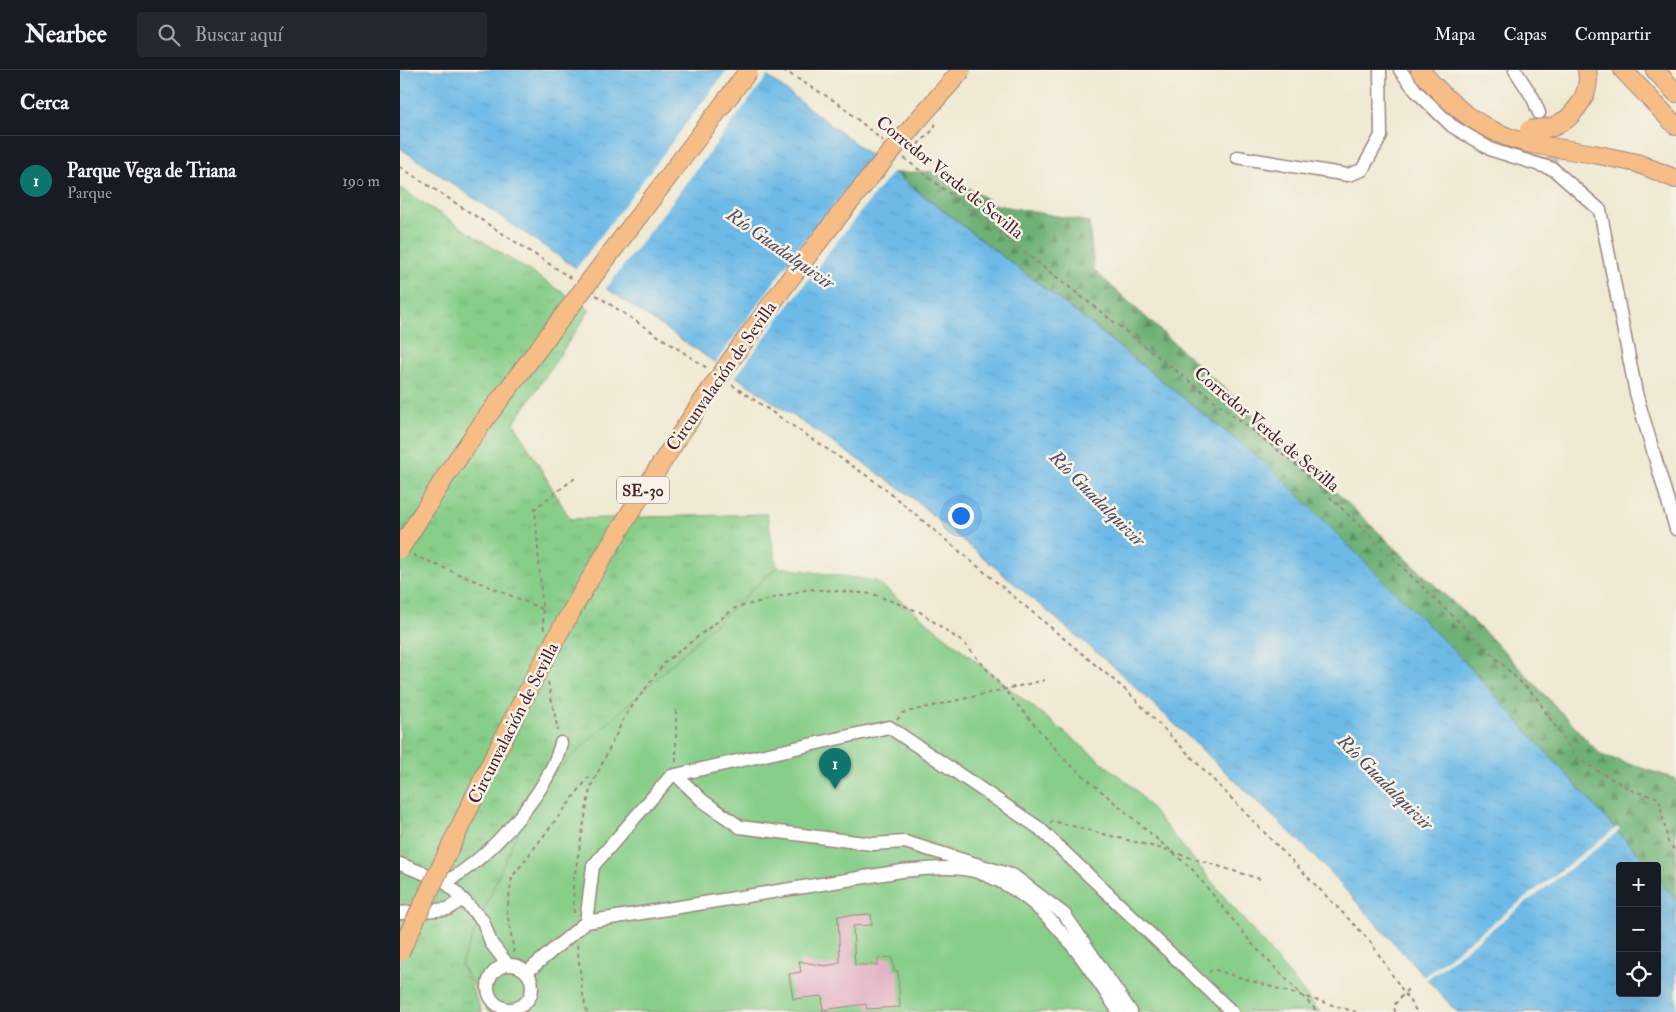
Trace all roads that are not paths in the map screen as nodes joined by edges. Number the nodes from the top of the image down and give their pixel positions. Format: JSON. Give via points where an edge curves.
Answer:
{"nodes":[{"id":1,"x":749,"y":70,"type":"edge"},
{"id":2,"x":962,"y":70,"type":"edge"},
{"id":3,"x":1380,"y":70,"type":"edge"},
{"id":4,"x":1400,"y":70,"type":"edge"},
{"id":5,"x":1420,"y":70,"type":"edge"},
{"id":6,"x":1436,"y":70,"type":"edge"},
{"id":7,"x":1515,"y":70,"type":"edge"},
{"id":8,"x":1588,"y":70,"type":"edge"},
{"id":9,"x":1623,"y":70,"type":"edge"},
{"id":10,"x":1654,"y":70,"type":"edge"},
{"id":11,"x":1676,"y":93,"type":"edge"},
{"id":12,"x":1539,"y":113,"type":"dead end"},
{"id":13,"x":1676,"y":126,"type":"edge"},
{"id":14,"x":1531,"y":137,"type":"junction"},
{"id":15,"x":1237,"y":157,"type":"dead end"},
{"id":16,"x":1676,"y":179,"type":"edge"},
{"id":17,"x":1676,"y":529,"type":"edge"},
{"id":18,"x":400,"y":549,"type":"edge"},
{"id":19,"x":561,"y":742,"type":"road end"},
{"id":20,"x":676,"y":775,"type":"junction"},
{"id":21,"x":400,"y":864,"type":"edge"},
{"id":22,"x":446,"y":882,"type":"junction"},
{"id":23,"x":462,"y":899,"type":"junction"},
{"id":24,"x":400,"y":913,"type":"edge"},
{"id":25,"x":581,"y":926,"type":"junction"},
{"id":26,"x":400,"y":952,"type":"edge"},
{"id":27,"x":511,"y":965,"type":"junction"},
{"id":28,"x":526,"y":972,"type":"junction"},
{"id":29,"x":519,"y":1009,"type":"edge"},
{"id":30,"x":1118,"y":1012,"type":"edge"},
{"id":31,"x":1130,"y":1012,"type":"edge"},
{"id":32,"x":1232,"y":1012,"type":"edge"}],
"edges":[{"from":1,"to":18,"type":"highway","bridge":true,"via":[[486,418]]},
{"from":2,"to":26,"type":"highway","name":"Circunvalación de Sevilla","number":"SE-30","bridge":true,"via":[[877,166],[816,243],[714,383],[651,478],[532,683]]},
{"from":3,"to":15,"type":"street","via":[[1380,136],[1362,170],[1348,175]]},
{"from":4,"to":17,"type":"street","via":[[1416,91],[1452,126],[1492,150],[1553,169],[1600,210],[1636,393]]},
{"from":5,"to":14,"type":"highway","via":[[1478,124],[1505,137]]},
{"from":6,"to":14,"type":"highway","via":[[1478,111]]},
{"from":7,"to":12,"type":"street"},
{"from":8,"to":14,"type":"highway","bridge":true,"via":[[1588,87],[1583,99],[1567,119]]},
{"from":9,"to":13,"type":"highway"},
{"from":10,"to":11,"type":"highway"},
{"from":14,"to":16,"type":"highway","bridge":true,"via":[[1637,163]]},
{"from":19,"to":22,"type":"street","via":[[557,760],[516,822],[467,870]]},
{"from":20,"to":25,"type":"street","via":[[671,776],[593,866]]},
{"from":20,"to":31,"type":"street","via":[[703,801],[740,827],[872,844],[905,842],[1014,876],[1065,915]]},
{"from":20,"to":32,"type":"street","via":[[892,728],[1043,832]]},
{"from":21,"to":22,"type":"street"},
{"from":22,"to":23,"type":"street"},
{"from":23,"to":24,"type":"street","via":[[448,909]]},
{"from":23,"to":27,"type":"street","via":[[483,921],[491,943]]},
{"from":25,"to":28,"type":"street"},
{"from":25,"to":30,"type":"street","via":[[902,870],[943,868],[977,872],[1017,891],[1053,920]]},
{"from":27,"to":28,"type":"street"},
{"from":27,"to":29,"type":"street","via":[[501,967],[490,977],[488,992],[497,1005]]},
{"from":28,"to":29,"type":"street","via":[[532,991]]}]}
